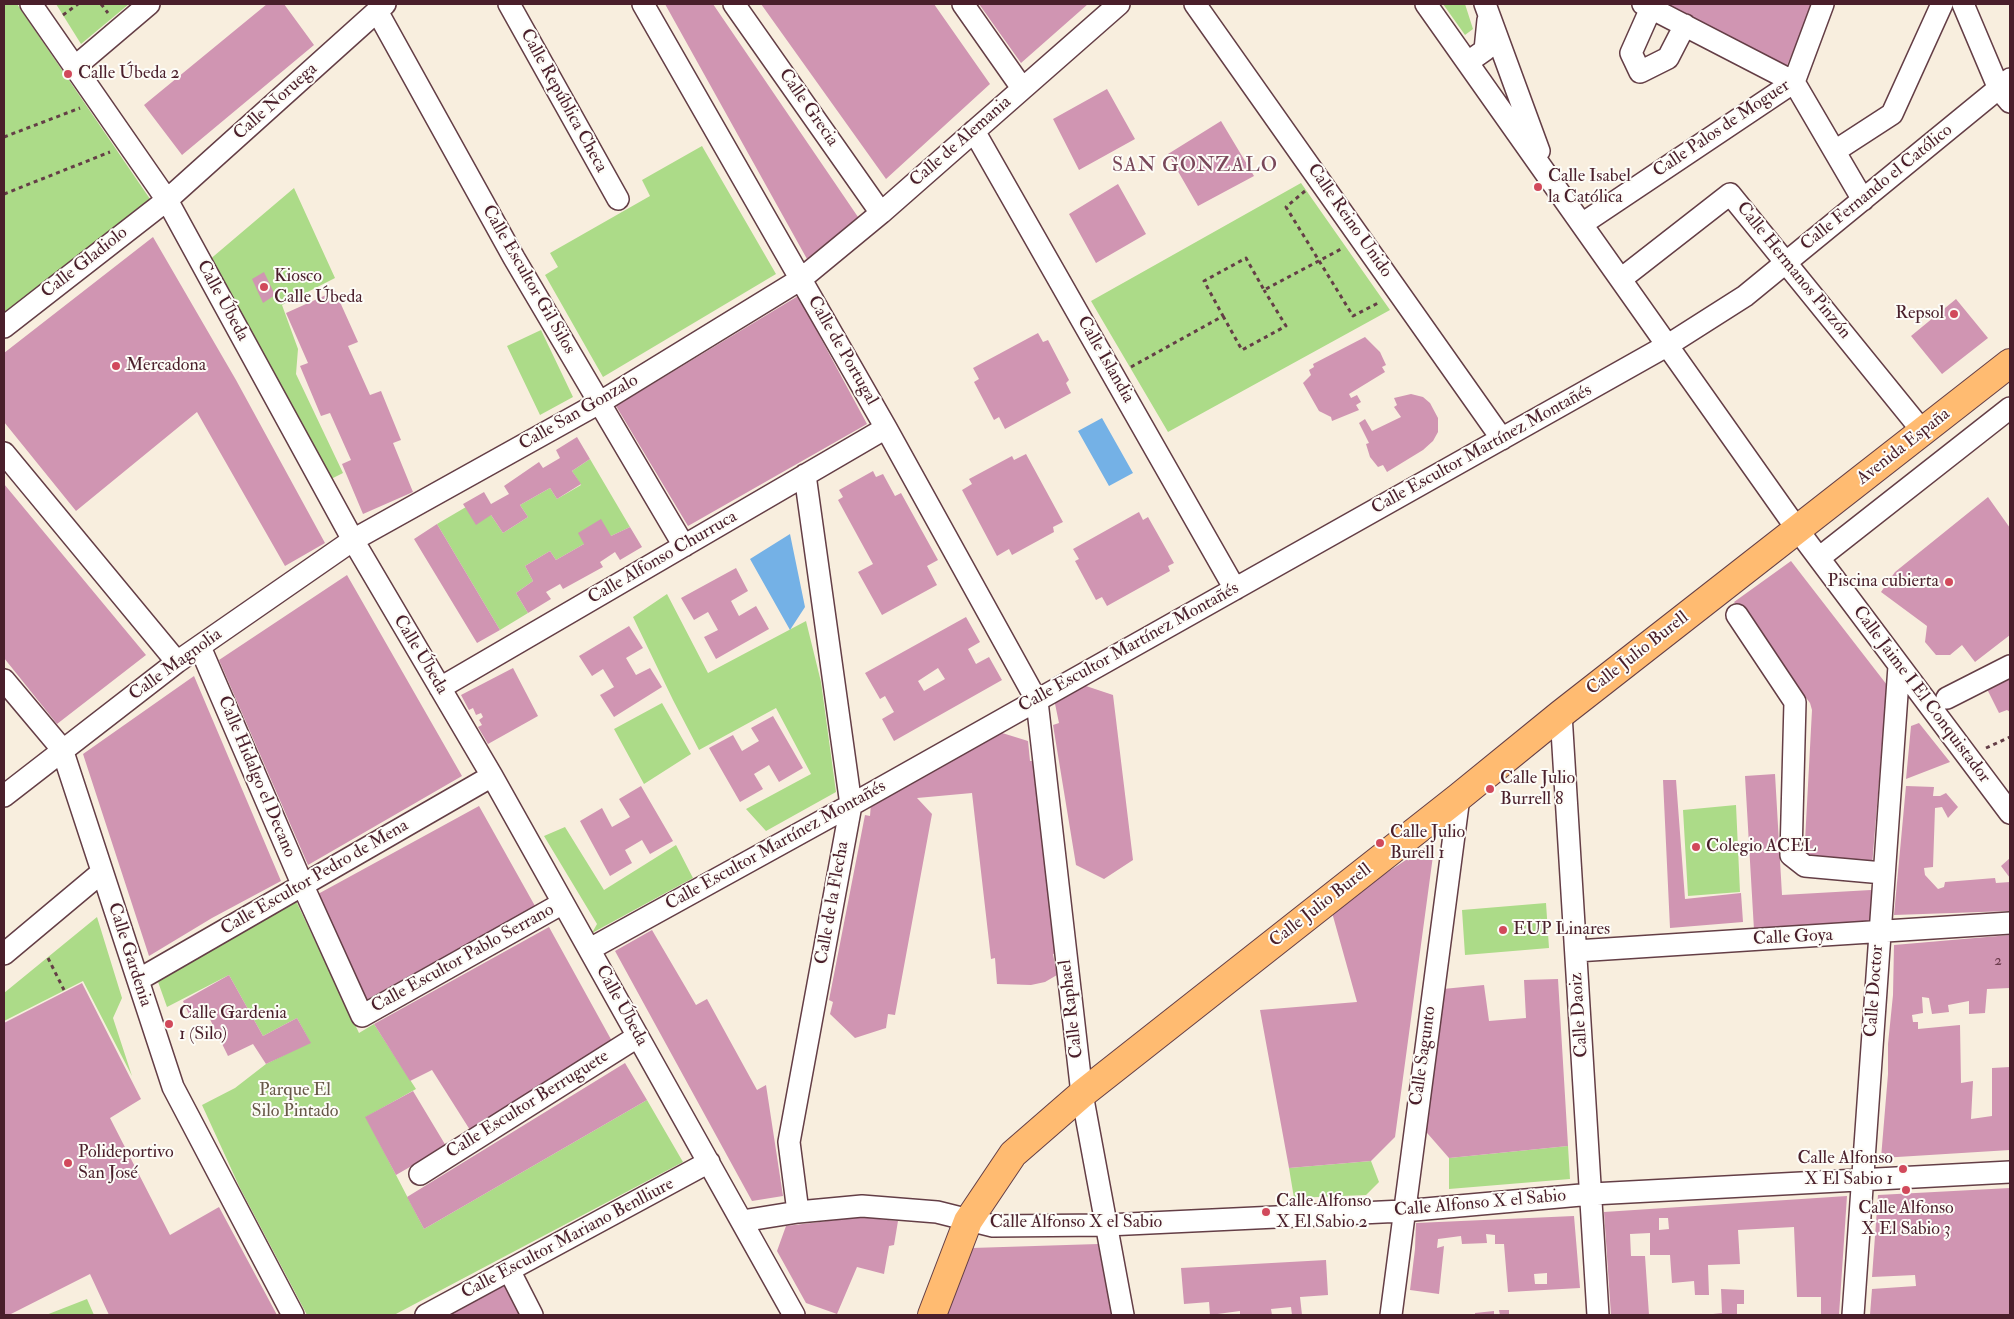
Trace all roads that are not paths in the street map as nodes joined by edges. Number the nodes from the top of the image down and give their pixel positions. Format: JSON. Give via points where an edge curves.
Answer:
{"nodes":[{"id":1,"x":31,"y":4,"type":"edge"},
{"id":2,"x":149,"y":4,"type":"edge"},
{"id":3,"x":509,"y":4,"type":"edge"},
{"id":4,"x":643,"y":4,"type":"edge"},
{"id":5,"x":734,"y":4,"type":"edge"},
{"id":6,"x":963,"y":4,"type":"edge"},
{"id":7,"x":1119,"y":4,"type":"edge"},
{"id":8,"x":1195,"y":4,"type":"edge"},
{"id":9,"x":1426,"y":4,"type":"edge"},
{"id":10,"x":1824,"y":4,"type":"edge"},
{"id":11,"x":1942,"y":4,"type":"edge"},
{"id":12,"x":1963,"y":4,"type":"edge"},
{"id":13,"x":1647,"y":6,"type":"edge"},
{"id":14,"x":381,"y":7,"type":"edge"},
{"id":15,"x":1487,"y":9,"type":"edge"},
{"id":16,"x":1685,"y":25,"type":"junction"},
{"id":17,"x":1468,"y":62,"type":"junction"},
{"id":18,"x":76,"y":66,"type":"junction"},
{"id":19,"x":1794,"y":82,"type":"junction"},
{"id":20,"x":1022,"y":88,"type":"junction"},
{"id":21,"x":2007,"y":90,"type":"edge"},
{"id":22,"x":974,"y":131,"type":"junction"},
{"id":23,"x":1834,"y":151,"type":"junction"},
{"id":24,"x":1548,"y":176,"type":"junction"},
{"id":25,"x":618,"y":199,"type":"dead end"},
{"id":26,"x":167,"y":200,"type":"junction"},
{"id":27,"x":1863,"y":200,"type":"junction"},
{"id":28,"x":881,"y":213,"type":"junction"},
{"id":29,"x":1582,"y":224,"type":"junction"},
{"id":30,"x":1786,"y":263,"type":"junction"},
{"id":31,"x":801,"y":279,"type":"junction"},
{"id":32,"x":1621,"y":280,"type":"junction"},
{"id":33,"x":4,"y":327,"type":"edge"},
{"id":34,"x":1668,"y":345,"type":"junction"},
{"id":35,"x":2010,"y":363,"type":"edge"},
{"id":36,"x":599,"y":403,"type":"junction"},
{"id":37,"x":2010,"y":408,"type":"edge"},
{"id":38,"x":886,"y":428,"type":"junction"},
{"id":39,"x":1924,"y":432,"type":"junction"},
{"id":40,"x":1502,"y":439,"type":"junction"},
{"id":41,"x":4,"y":453,"type":"edge"},
{"id":42,"x":805,"y":475,"type":"junction"},
{"id":43,"x":1797,"y":529,"type":"junction"},
{"id":44,"x":353,"y":540,"type":"junction"},
{"id":45,"x":684,"y":546,"type":"junction"},
{"id":46,"x":1819,"y":558,"type":"junction"},
{"id":47,"x":1235,"y":589,"type":"junction"},
{"id":48,"x":1737,"y":615,"type":"dead end"},
{"id":49,"x":200,"y":647,"type":"junction"},
{"id":50,"x":177,"y":662,"type":"junction"},
{"id":51,"x":1899,"y":666,"type":"junction"},
{"id":52,"x":2010,"y":666,"type":"edge"},
{"id":53,"x":4,"y":680,"type":"edge"},
{"id":54,"x":440,"y":688,"type":"junction"},
{"id":55,"x":1947,"y":698,"type":"dead end"},
{"id":56,"x":1037,"y":700,"type":"junction"},
{"id":57,"x":1561,"y":714,"type":"junction"},
{"id":58,"x":62,"y":749,"type":"junction"},
{"id":59,"x":492,"y":776,"type":"junction"},
{"id":60,"x":4,"y":796,"type":"edge"},
{"id":61,"x":1459,"y":797,"type":"junction"},
{"id":62,"x":850,"y":805,"type":"junction"},
{"id":63,"x":2010,"y":813,"type":"edge"},
{"id":64,"x":102,"y":872,"type":"junction"},
{"id":65,"x":1883,"y":873,"type":"junction"},
{"id":66,"x":303,"y":886,"type":"junction"},
{"id":67,"x":564,"y":903,"type":"junction"},
{"id":68,"x":2010,"y":923,"type":"edge"},
{"id":69,"x":1878,"y":933,"type":"junction"},
{"id":70,"x":590,"y":949,"type":"junction"},
{"id":71,"x":1576,"y":951,"type":"junction"},
{"id":72,"x":4,"y":954,"type":"edge"},
{"id":73,"x":138,"y":980,"type":"junction"},
{"id":74,"x":362,"y":1016,"type":"joint"},
{"id":75,"x":637,"y":1037,"type":"junction"},
{"id":76,"x":1082,"y":1094,"type":"junction"},
{"id":77,"x":709,"y":1162,"type":"junction"},
{"id":78,"x":2010,"y":1172,"type":"edge"},
{"id":79,"x":420,"y":1174,"type":"dead end"},
{"id":80,"x":1862,"y":1180,"type":"junction"},
{"id":81,"x":1592,"y":1194,"type":"junction"},
{"id":82,"x":1403,"y":1211,"type":"junction"},
{"id":83,"x":798,"y":1212,"type":"junction"},
{"id":84,"x":742,"y":1221,"type":"junction"},
{"id":85,"x":968,"y":1221,"type":"junction"},
{"id":86,"x":1107,"y":1225,"type":"junction"},
{"id":87,"x":509,"y":1270,"type":"junction"},
{"id":88,"x":293,"y":1315,"type":"edge"},
{"id":89,"x":426,"y":1315,"type":"edge"},
{"id":90,"x":532,"y":1315,"type":"edge"},
{"id":91,"x":794,"y":1315,"type":"edge"},
{"id":92,"x":932,"y":1315,"type":"edge"},
{"id":93,"x":1123,"y":1315,"type":"edge"},
{"id":94,"x":1390,"y":1315,"type":"edge"},
{"id":95,"x":1598,"y":1315,"type":"edge"},
{"id":96,"x":1853,"y":1315,"type":"edge"}],
"edges":[{"from":1,"to":18,"type":"street","name":"Calle Úbeda"},
{"from":2,"to":18,"type":"street"},
{"from":3,"to":25,"type":"street","name":"Calle República Checa"},
{"from":4,"to":31,"type":"street","name":"Calle de Portugal"},
{"from":5,"to":28,"type":"street","name":"Calle Grecia"},
{"from":6,"to":20,"type":"street"},
{"from":7,"to":20,"type":"street","name":"Calle de Alemania"},
{"from":8,"to":40,"type":"street","name":"Calle Reino Unido"},
{"from":9,"to":17,"type":"street"},
{"from":10,"to":19,"type":"street","name":"Calle Palos de Moguer"},
{"from":11,"to":23,"type":"street","via":[[1892,114]]},
{"from":12,"to":21,"type":"street"},
{"from":13,"to":16,"type":"street"},
{"from":13,"to":16,"type":"street","via":[[1631,53],[1640,72],[1668,58]]},
{"from":14,"to":26,"type":"street","name":"Calle Noruega"},
{"from":14,"to":36,"type":"street","name":"Calle Escultor Gil Silos","via":[[514,258]]},
{"from":15,"to":17,"type":"street","via":[[1485,50]]},
{"from":15,"to":24,"type":"street"},
{"from":16,"to":19,"type":"street"},
{"from":17,"to":24,"type":"street"},
{"from":18,"to":26,"type":"street","name":"Calle Úbeda"},
{"from":19,"to":23,"type":"street"},
{"from":19,"to":29,"type":"street","name":"Calle Palos de Moguer"},
{"from":20,"to":22,"type":"street","name":"Calle de Alemania"},
{"from":21,"to":27,"type":"street","name":"Calle Fernando el Católico"},
{"from":22,"to":28,"type":"street","name":"Calle de Alemania"},
{"from":22,"to":47,"type":"street","name":"Calle Islandia"},
{"from":23,"to":27,"type":"street"},
{"from":24,"to":29,"type":"street"},
{"from":26,"to":33,"type":"street","name":"Calle Gladiolo"},
{"from":26,"to":44,"type":"street","name":"Calle Úbeda"},
{"from":27,"to":30,"type":"street","name":"Calle Fernando el Católico"},
{"from":28,"to":31,"type":"street","name":"Calle de Alemania"},
{"from":29,"to":32,"type":"street"},
{"from":30,"to":32,"type":"street","name":"Calle Hermanos Pinzón","via":[[1730,194]]},
{"from":30,"to":34,"type":"street","name":"Calle Fernando el Católico","via":[[1745,296]]},
{"from":30,"to":39,"type":"street","name":"Calle Hermanos Pinzón"},
{"from":31,"to":36,"type":"street","name":"Calle San Gonzalo"},
{"from":31,"to":38,"type":"street","name":"Calle de Portugal"},
{"from":32,"to":34,"type":"street"},
{"from":34,"to":40,"type":"street","name":"Calle Escultor Martínez Montañés"},
{"from":34,"to":43,"type":"street"},
{"from":35,"to":39,"type":"main road","name":"Avenida España"},
{"from":36,"to":44,"type":"street","name":"Calle San Gonzalo"},
{"from":36,"to":45,"type":"street","name":"Calle Escultor Gil Silos"},
{"from":37,"to":46,"type":"street","name":"Avenida España"},
{"from":38,"to":42,"type":"street","name":"Calle Alfonso Churruca"},
{"from":38,"to":56,"type":"street","name":"Calle de Portugal"},
{"from":39,"to":43,"type":"main road","name":"Avenida España"},
{"from":40,"to":47,"type":"street","name":"Calle Escultor Martínez Montañés"},
{"from":41,"to":50,"type":"street"},
{"from":42,"to":45,"type":"street","name":"Calle Alfonso Churruca"},
{"from":42,"to":62,"type":"street","name":"Calle de la Flecha"},
{"from":43,"to":46,"type":"street","name":"Calle Jaime I El Conquistador"},
{"from":43,"to":57,"type":"main road","name":"Calle Julio Burell"},
{"from":44,"to":49,"type":"street","name":"Calle Magnolia"},
{"from":44,"to":54,"type":"street","name":"Calle Úbeda"},
{"from":45,"to":54,"type":"street","name":"Calle Alfonso Churruca"},
{"from":46,"to":51,"type":"street","name":"Calle Jaime I El Conquistador"},
{"from":47,"to":56,"type":"street","name":"Calle Escultor Martínez Montañés"},
{"from":48,"to":65,"type":"street","via":[[1795,702],[1791,855],[1805,866]]},
{"from":49,"to":50,"type":"street","name":"Calle Magnolia"},
{"from":49,"to":66,"type":"street","name":"Calle Hidalgo el Decano"},
{"from":50,"to":58,"type":"street","name":"Calle Magnolia"},
{"from":51,"to":63,"type":"street","name":"Calle Jaime I El Conquistador"},
{"from":51,"to":65,"type":"street","name":"Calle Doctor"},
{"from":52,"to":55,"type":"street"},
{"from":53,"to":58,"type":"street","name":"Calle Gardenia"},
{"from":54,"to":59,"type":"street","name":"Calle Úbeda"},
{"from":56,"to":62,"type":"street","name":"Calle Escultor Martínez Montañés"},
{"from":56,"to":76,"type":"street","name":"Calle Raphael"},
{"from":57,"to":61,"type":"main road","name":"Calle Julio Burell"},
{"from":57,"to":71,"type":"street","name":"Calle Daoiz"},
{"from":58,"to":60,"type":"street","name":"Calle Magnolia"},
{"from":58,"to":64,"type":"street","name":"Calle Gardenia"},
{"from":59,"to":66,"type":"street","name":"Calle Escultor Pedro de Mena"},
{"from":59,"to":67,"type":"street","name":"Calle Úbeda"},
{"from":61,"to":76,"type":"main road","name":"Calle Julio Burell"},
{"from":61,"to":82,"type":"street","name":"Calle Sagunto"},
{"from":62,"to":70,"type":"street","name":"Calle Escultor Martínez Montañés"},
{"from":62,"to":83,"type":"street","name":"Calle de la Flecha","via":[[789,1142]]},
{"from":64,"to":72,"type":"street"},
{"from":64,"to":73,"type":"street","name":"Calle Gardenia"},
{"from":65,"to":69,"type":"street","name":"Calle Doctor"},
{"from":66,"to":73,"type":"street","name":"Calle Escultor Pedro de Mena"},
{"from":66,"to":74,"type":"street","name":"Calle Hidalgo el Decano"},
{"from":67,"to":70,"type":"street","name":"Calle Úbeda"},
{"from":67,"to":74,"type":"street","name":"Calle Escultor Pablo Serrano"},
{"from":68,"to":69,"type":"street","name":"Calle Goya"},
{"from":69,"to":71,"type":"street","name":"Calle Goya"},
{"from":69,"to":80,"type":"street","name":"Calle Doctor"},
{"from":70,"to":75,"type":"street","name":"Calle Úbeda"},
{"from":71,"to":81,"type":"street","name":"Calle Daoiz"},
{"from":73,"to":88,"type":"street","name":"Calle Gardenia","via":[[173,1087]]},
{"from":75,"to":77,"type":"street","name":"Calle Úbeda"},
{"from":75,"to":79,"type":"street","name":"Calle Escultor Berruguete"},
{"from":76,"to":85,"type":"main road","name":"Calle Julio Burell","via":[[1013,1154]]},
{"from":76,"to":86,"type":"street","name":"Calle Raphael"},
{"from":77,"to":84,"type":"street","name":"Calle Úbeda"},
{"from":77,"to":87,"type":"street","name":"Calle Escultor Mariano Benlliure"},
{"from":78,"to":80,"type":"street","name":"Calle Alfonso X el Sabio"},
{"from":80,"to":81,"type":"street","name":"Calle Alfonso X el Sabio"},
{"from":80,"to":96,"type":"street","name":"Calle Doctor"},
{"from":81,"to":82,"type":"street","name":"Calle Alfonso X el Sabio"},
{"from":81,"to":95,"type":"street","name":"Calle Daoiz"},
{"from":82,"to":86,"type":"street","name":"Calle Alfonso X el Sabio"},
{"from":82,"to":94,"type":"street","name":"Calle Sagunto"},
{"from":83,"to":84,"type":"street","name":"Calle Alfonso X el Sabio"},
{"from":83,"to":85,"type":"street","name":"Calle Alfonso X el Sabio","via":[[862,1206],[937,1212]]},
{"from":84,"to":91,"type":"street","name":"Calle Úbeda"},
{"from":85,"to":86,"type":"street","name":"Calle Alfonso X el Sabio","via":[[993,1226]]},
{"from":85,"to":92,"type":"main road","name":"Calle Julio Burell"},
{"from":86,"to":93,"type":"street","name":"Calle Raphael"},
{"from":87,"to":89,"type":"street","name":"Calle Escultor Mariano Benlliure"},
{"from":87,"to":90,"type":"street"}]}
